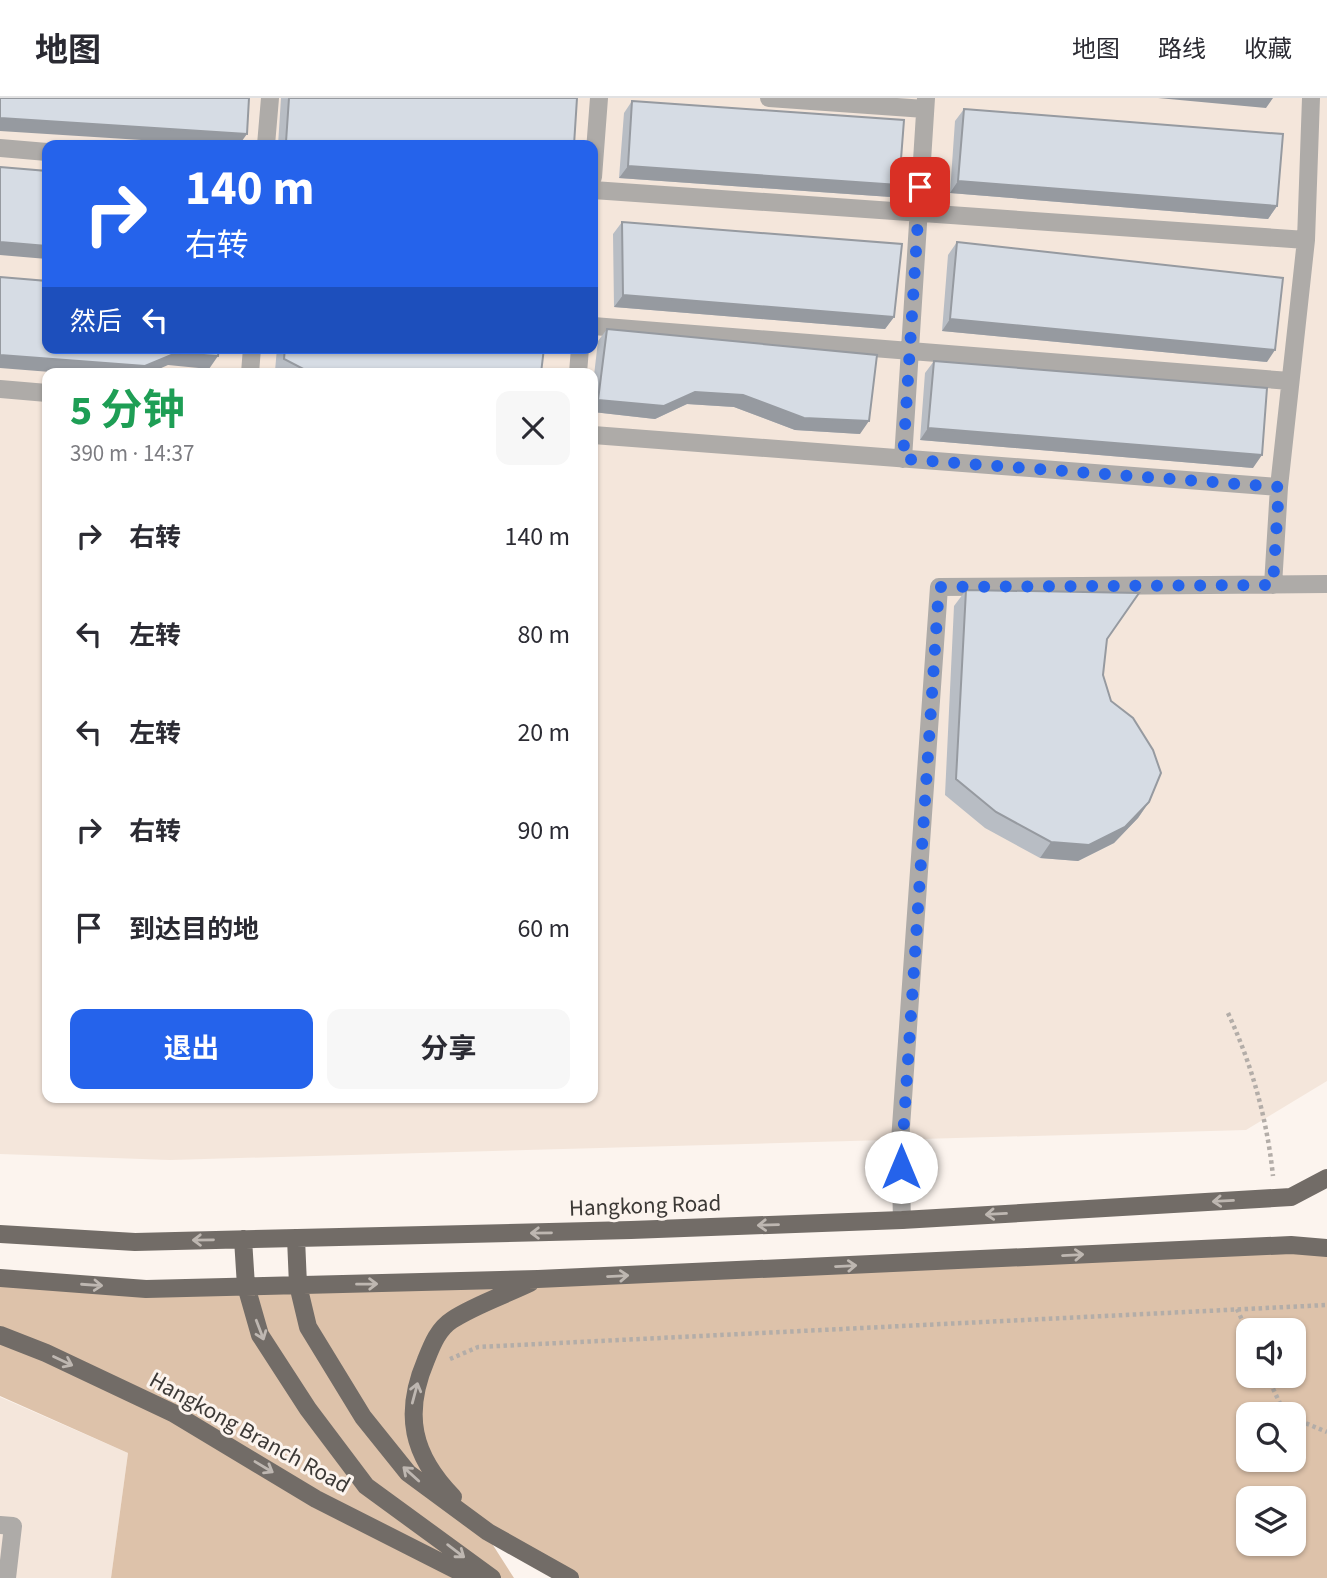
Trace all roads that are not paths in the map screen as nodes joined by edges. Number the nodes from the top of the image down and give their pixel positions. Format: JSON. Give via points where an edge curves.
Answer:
{"nodes":[{"id":1,"x":270,"y":98,"type":"edge"},
{"id":2,"x":599,"y":98,"type":"edge"},
{"id":3,"x":769,"y":98,"type":"edge"},
{"id":4,"x":1311,"y":98,"type":"edge"},
{"id":5,"x":925,"y":103,"type":"edge"},
{"id":6,"x":266,"y":140,"type":"edge"},
{"id":7,"x":596,"y":140,"type":"edge"},
{"id":8,"x":0,"y":148,"type":"edge"},
{"id":9,"x":42,"y":152,"type":"edge"},
{"id":10,"x":598,"y":190,"type":"edge"},
{"id":11,"x":919,"y":213,"type":"junction"},
{"id":12,"x":1306,"y":240,"type":"junction"},
{"id":13,"x":598,"y":326,"type":"edge"},
{"id":14,"x":909,"y":352,"type":"junction"},
{"id":15,"x":1290,"y":381,"type":"junction"},
{"id":16,"x":0,"y":389,"type":"edge"},
{"id":17,"x":42,"y":393,"type":"edge"},
{"id":18,"x":598,"y":435,"type":"edge"},
{"id":19,"x":903,"y":459,"type":"junction"},
{"id":20,"x":1279,"y":487,"type":"junction"},
{"id":21,"x":1327,"y":584,"type":"edge"},
{"id":22,"x":1273,"y":585,"type":"junction"},
{"id":23,"x":1327,"y":1178,"type":"edge"},
{"id":24,"x":902,"y":1220,"type":"junction"},
{"id":25,"x":0,"y":1234,"type":"edge"},
{"id":26,"x":296,"y":1238,"type":"junction"},
{"id":27,"x":243,"y":1239,"type":"junction"},
{"id":28,"x":1327,"y":1248,"type":"edge"},
{"id":29,"x":0,"y":1278,"type":"edge"},
{"id":30,"x":538,"y":1279,"type":"junction"},
{"id":31,"x":298,"y":1285,"type":"junction"},
{"id":32,"x":246,"y":1286,"type":"junction"},
{"id":33,"x":0,"y":1335,"type":"edge"},
{"id":34,"x":0,"y":1525,"type":"edge"},
{"id":35,"x":488,"y":1532,"type":"junction"},
{"id":36,"x":7,"y":1578,"type":"edge"},
{"id":37,"x":472,"y":1578,"type":"edge"},
{"id":38,"x":492,"y":1578,"type":"edge"},
{"id":39,"x":570,"y":1578,"type":"edge"}],
"edges":[{"from":1,"to":6,"type":"street"},
{"from":2,"to":7,"type":"street"},
{"from":3,"to":5,"type":"street"},
{"from":4,"to":12,"type":"street"},
{"from":5,"to":11,"type":"street"},
{"from":8,"to":9,"type":"street"},
{"from":10,"to":11,"type":"street"},
{"from":11,"to":12,"type":"street"},
{"from":11,"to":14,"type":"street"},
{"from":12,"to":15,"type":"street"},
{"from":13,"to":14,"type":"street"},
{"from":14,"to":15,"type":"street"},
{"from":14,"to":19,"type":"street"},
{"from":15,"to":20,"type":"street"},
{"from":16,"to":17,"type":"street"},
{"from":18,"to":19,"type":"street"},
{"from":19,"to":20,"type":"street"},
{"from":20,"to":22,"type":"street"},
{"from":21,"to":22,"type":"street"},
{"from":22,"to":24,"type":"street","via":[[939,587],[900,1141]]},
{"from":23,"to":24,"type":"main road","name":"Hangkong Road","one_way":true,"via":[[1283,1197]]},
{"from":24,"to":26,"type":"main road","name":"Hangkong Road","one_way":true},
{"from":27,"to":25,"type":"main road","name":"Hangkong Road","one_way":true,"via":[[135,1242]]},
{"from":26,"to":27,"type":"main road","name":"Hangkong Road"},
{"from":26,"to":31,"type":"main road"},
{"from":27,"to":32,"type":"main road","name":"Hangkong Branch Road"},
{"from":30,"to":28,"type":"main road","one_way":true,"via":[[1291,1245]]},
{"from":29,"to":32,"type":"main road","one_way":true,"via":[[146,1289]]},
{"from":31,"to":30,"type":"main road","one_way":true},
{"from":35,"to":30,"type":"main road","one_way":true,"via":[[439,1483],[414,1436],[412,1403],[435,1337],[450,1321]]},
{"from":31,"to":32,"type":"main road"},
{"from":35,"to":31,"type":"main road","one_way":true,"via":[[408,1473],[363,1417],[308,1327]]},
{"from":32,"to":38,"type":"main road","name":"Hangkong Branch Road","one_way":true,"via":[[260,1335],[366,1486]]},
{"from":33,"to":37,"type":"main road","name":"Hangkong Branch Road","one_way":true,"via":[[173,1413],[316,1499]]},
{"from":34,"to":36,"type":"street","via":[[13,1526]]},
{"from":35,"to":39,"type":"main road"}]}
